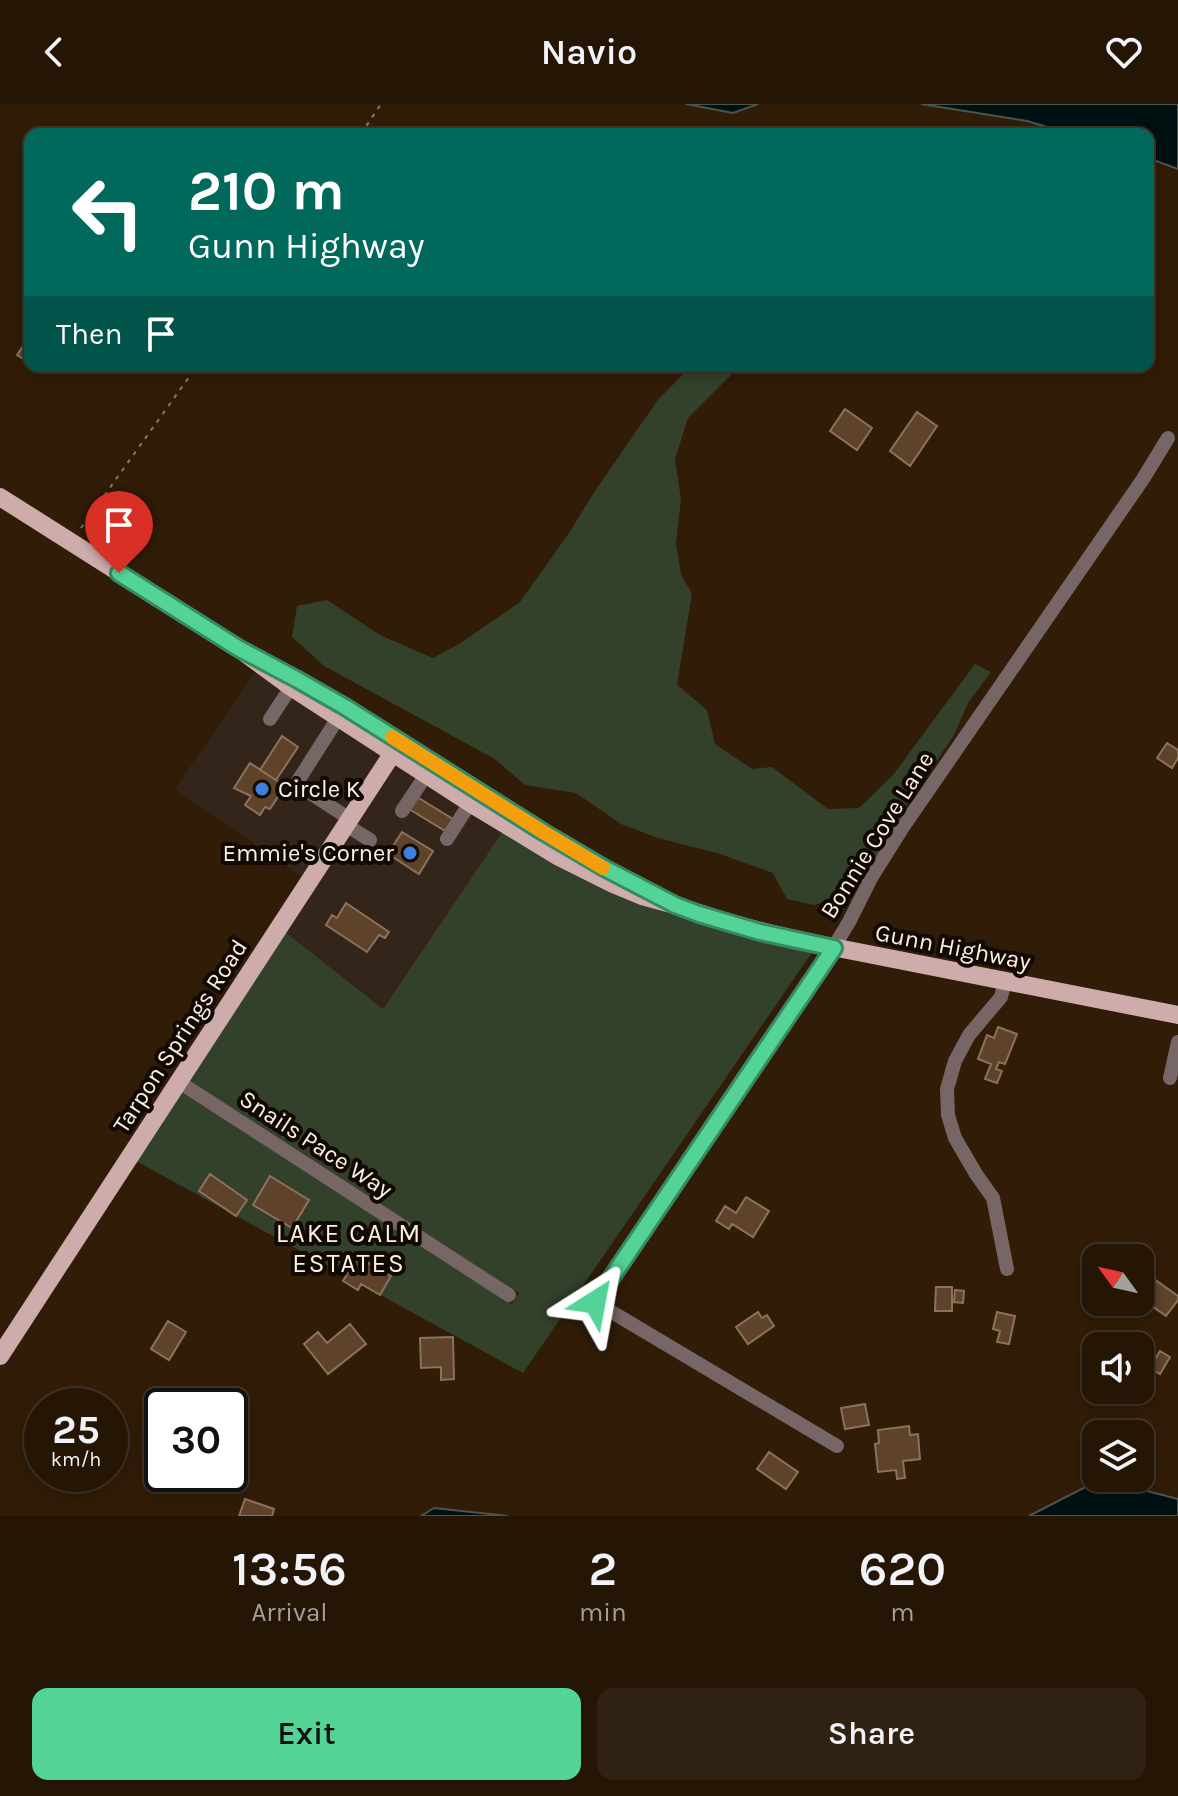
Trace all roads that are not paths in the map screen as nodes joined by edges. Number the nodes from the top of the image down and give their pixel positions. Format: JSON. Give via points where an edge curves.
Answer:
{"nodes":[{"id":1,"x":1168,"y":438,"type":"dead end"},
{"id":2,"x":0,"y":497,"type":"edge"},
{"id":3,"x":238,"y":648,"type":"junction"},
{"id":4,"x":291,"y":687,"type":"junction"},
{"id":5,"x":338,"y":718,"type":"junction"},
{"id":6,"x":270,"y":719,"type":"dead end"},
{"id":7,"x":396,"y":748,"type":"junction"},
{"id":8,"x":426,"y":775,"type":"junction"},
{"id":9,"x":470,"y":803,"type":"junction"},
{"id":10,"x":402,"y":811,"type":"dead end"},
{"id":11,"x":348,"y":822,"type":"junction"},
{"id":12,"x":447,"y":839,"type":"dead end"},
{"id":13,"x":370,"y":840,"type":"dead end"},
{"id":14,"x":675,"y":905,"type":"junction"},
{"id":15,"x":834,"y":948,"type":"junction"},
{"id":16,"x":1005,"y":981,"type":"junction"},
{"id":17,"x":1178,"y":1015,"type":"edge"},
{"id":18,"x":1178,"y":1042,"type":"edge"},
{"id":19,"x":1170,"y":1078,"type":"dead end"},
{"id":20,"x":179,"y":1082,"type":"junction"},
{"id":21,"x":1007,"y":1269,"type":"dead end"},
{"id":22,"x":509,"y":1295,"type":"dead end"},
{"id":23,"x":0,"y":1356,"type":"edge"},
{"id":24,"x":837,"y":1446,"type":"dead end"}],
"edges":[{"from":1,"to":15,"type":"street","name":"Bonnie Cove Lane","via":[[903,827]]},
{"from":2,"to":3,"type":"main road","name":"Gunn Highway"},
{"from":3,"to":4,"type":"main road","name":"Gunn Highway"},
{"from":3,"to":7,"type":"main road","name":"Gunn Highway","via":[[296,679]]},
{"from":4,"to":5,"type":"main road","name":"Gunn Highway"},
{"from":4,"to":6,"type":"street"},
{"from":5,"to":7,"type":"main road","name":"Gunn Highway"},
{"from":5,"to":11,"type":"street","via":[[296,784]]},
{"from":7,"to":8,"type":"main road","name":"Gunn Highway"},
{"from":7,"to":11,"type":"main road","name":"Tarpon Springs Road"},
{"from":7,"to":14,"type":"main road","name":"Gunn Highway"},
{"from":8,"to":9,"type":"main road","name":"Gunn Highway"},
{"from":8,"to":10,"type":"street"},
{"from":9,"to":12,"type":"street"},
{"from":9,"to":14,"type":"main road","name":"Gunn Highway","via":[[587,872]]},
{"from":11,"to":13,"type":"street"},
{"from":11,"to":20,"type":"main road","name":"Tarpon Springs Road"},
{"from":14,"to":15,"type":"main road","name":"Gunn Highway"},
{"from":15,"to":16,"type":"main road","name":"Gunn Highway"},
{"from":15,"to":24,"type":"street","name":"Bonnie Cove Lane","via":[[595,1302]]},
{"from":16,"to":17,"type":"main road","name":"Gunn Highway"},
{"from":16,"to":21,"type":"street","via":[[1001,997],[955,1061],[947,1089],[955,1138],[993,1198]]},
{"from":18,"to":19,"type":"street"},
{"from":20,"to":22,"type":"street","name":"Snails Pace Way"},
{"from":20,"to":23,"type":"main road","name":"Tarpon Springs Road"}]}
